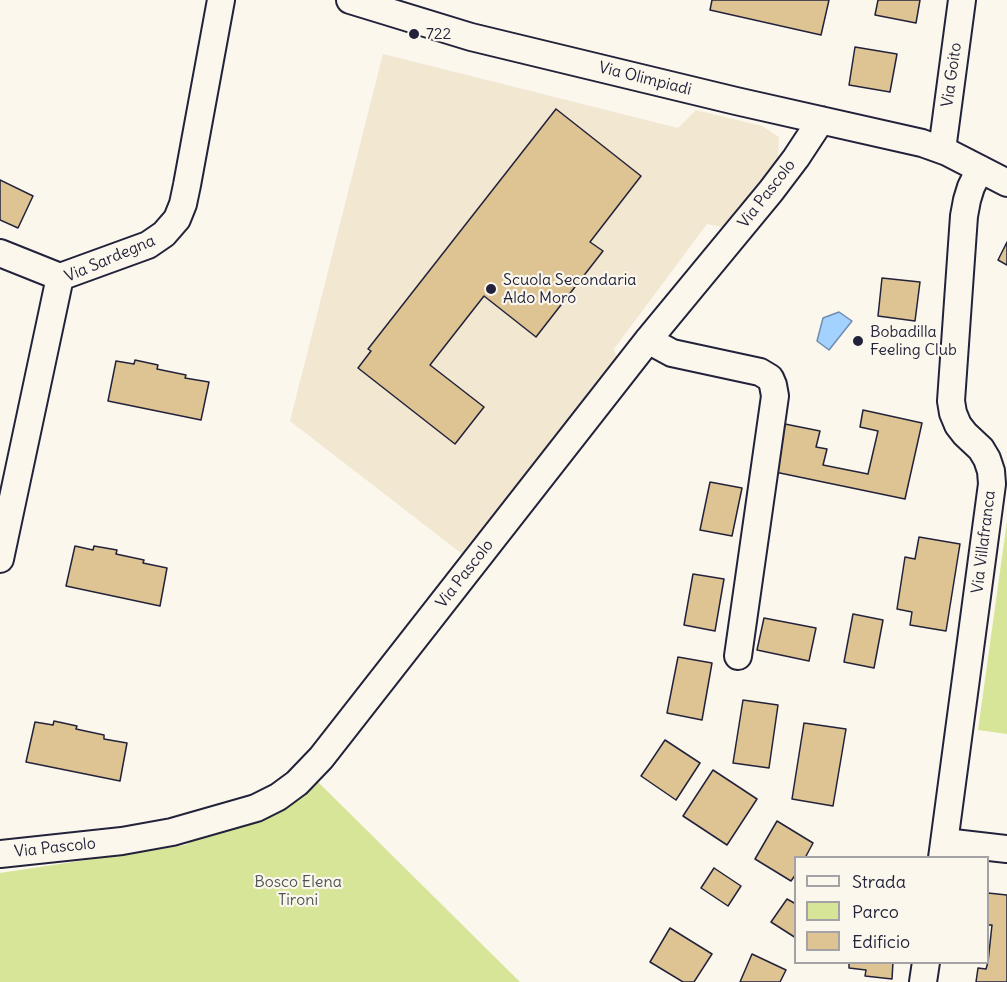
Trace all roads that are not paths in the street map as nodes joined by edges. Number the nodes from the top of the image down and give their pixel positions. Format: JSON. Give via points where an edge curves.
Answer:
{"nodes":[{"id":1,"x":221,"y":0,"type":"edge"},
{"id":2,"x":350,"y":0,"type":"edge"},
{"id":3,"x":962,"y":0,"type":"edge"},
{"id":4,"x":821,"y":120,"type":"junction"},
{"id":5,"x":942,"y":150,"type":"junction"},
{"id":6,"x":980,"y":169,"type":"junction"},
{"id":7,"x":1007,"y":183,"type":"edge"},
{"id":8,"x":0,"y":253,"type":"edge"},
{"id":9,"x":60,"y":277,"type":"junction"},
{"id":10,"x":648,"y":340,"type":"junction"},
{"id":11,"x":0,"y":560,"type":"edge"},
{"id":12,"x":738,"y":656,"type":"dead end"},
{"id":13,"x":1007,"y":849,"type":"edge"},
{"id":14,"x":944,"y":850,"type":"edge"},
{"id":15,"x":0,"y":854,"type":"edge"},
{"id":16,"x":926,"y":964,"type":"edge"},
{"id":17,"x":923,"y":982,"type":"edge"}],
"edges":[{"from":1,"to":9,"type":"street","name":"Via Sardegna","via":[[187,185],[177,219],[148,245]]},
{"from":2,"to":4,"type":"street","name":"Via Olimpiadi","via":[[471,37]]},
{"from":3,"to":5,"type":"street","name":"Via Goito"},
{"from":4,"to":5,"type":"street","name":"Via Olimpiadi"},
{"from":4,"to":10,"type":"street","name":"Via Pascolo","via":[[771,191]]},
{"from":5,"to":6,"type":"street","name":"Via Olimpiadi"},
{"from":6,"to":7,"type":"street","name":"Via Olimpiadi"},
{"from":6,"to":14,"type":"street","name":"Via Villafranca","via":[[964,216],[951,401],[958,425],[987,459],[992,484]]},
{"from":8,"to":9,"type":"street"},
{"from":9,"to":11,"type":"street","name":"Via Sardegna"},
{"from":10,"to":12,"type":"street","via":[[672,352],[760,372],[773,385],[775,396]]},
{"from":10,"to":15,"type":"street","name":"Via Pascolo","via":[[321,758],[288,791],[256,808],[153,836]]},
{"from":13,"to":14,"type":"street"},
{"from":16,"to":17,"type":"street"}]}
